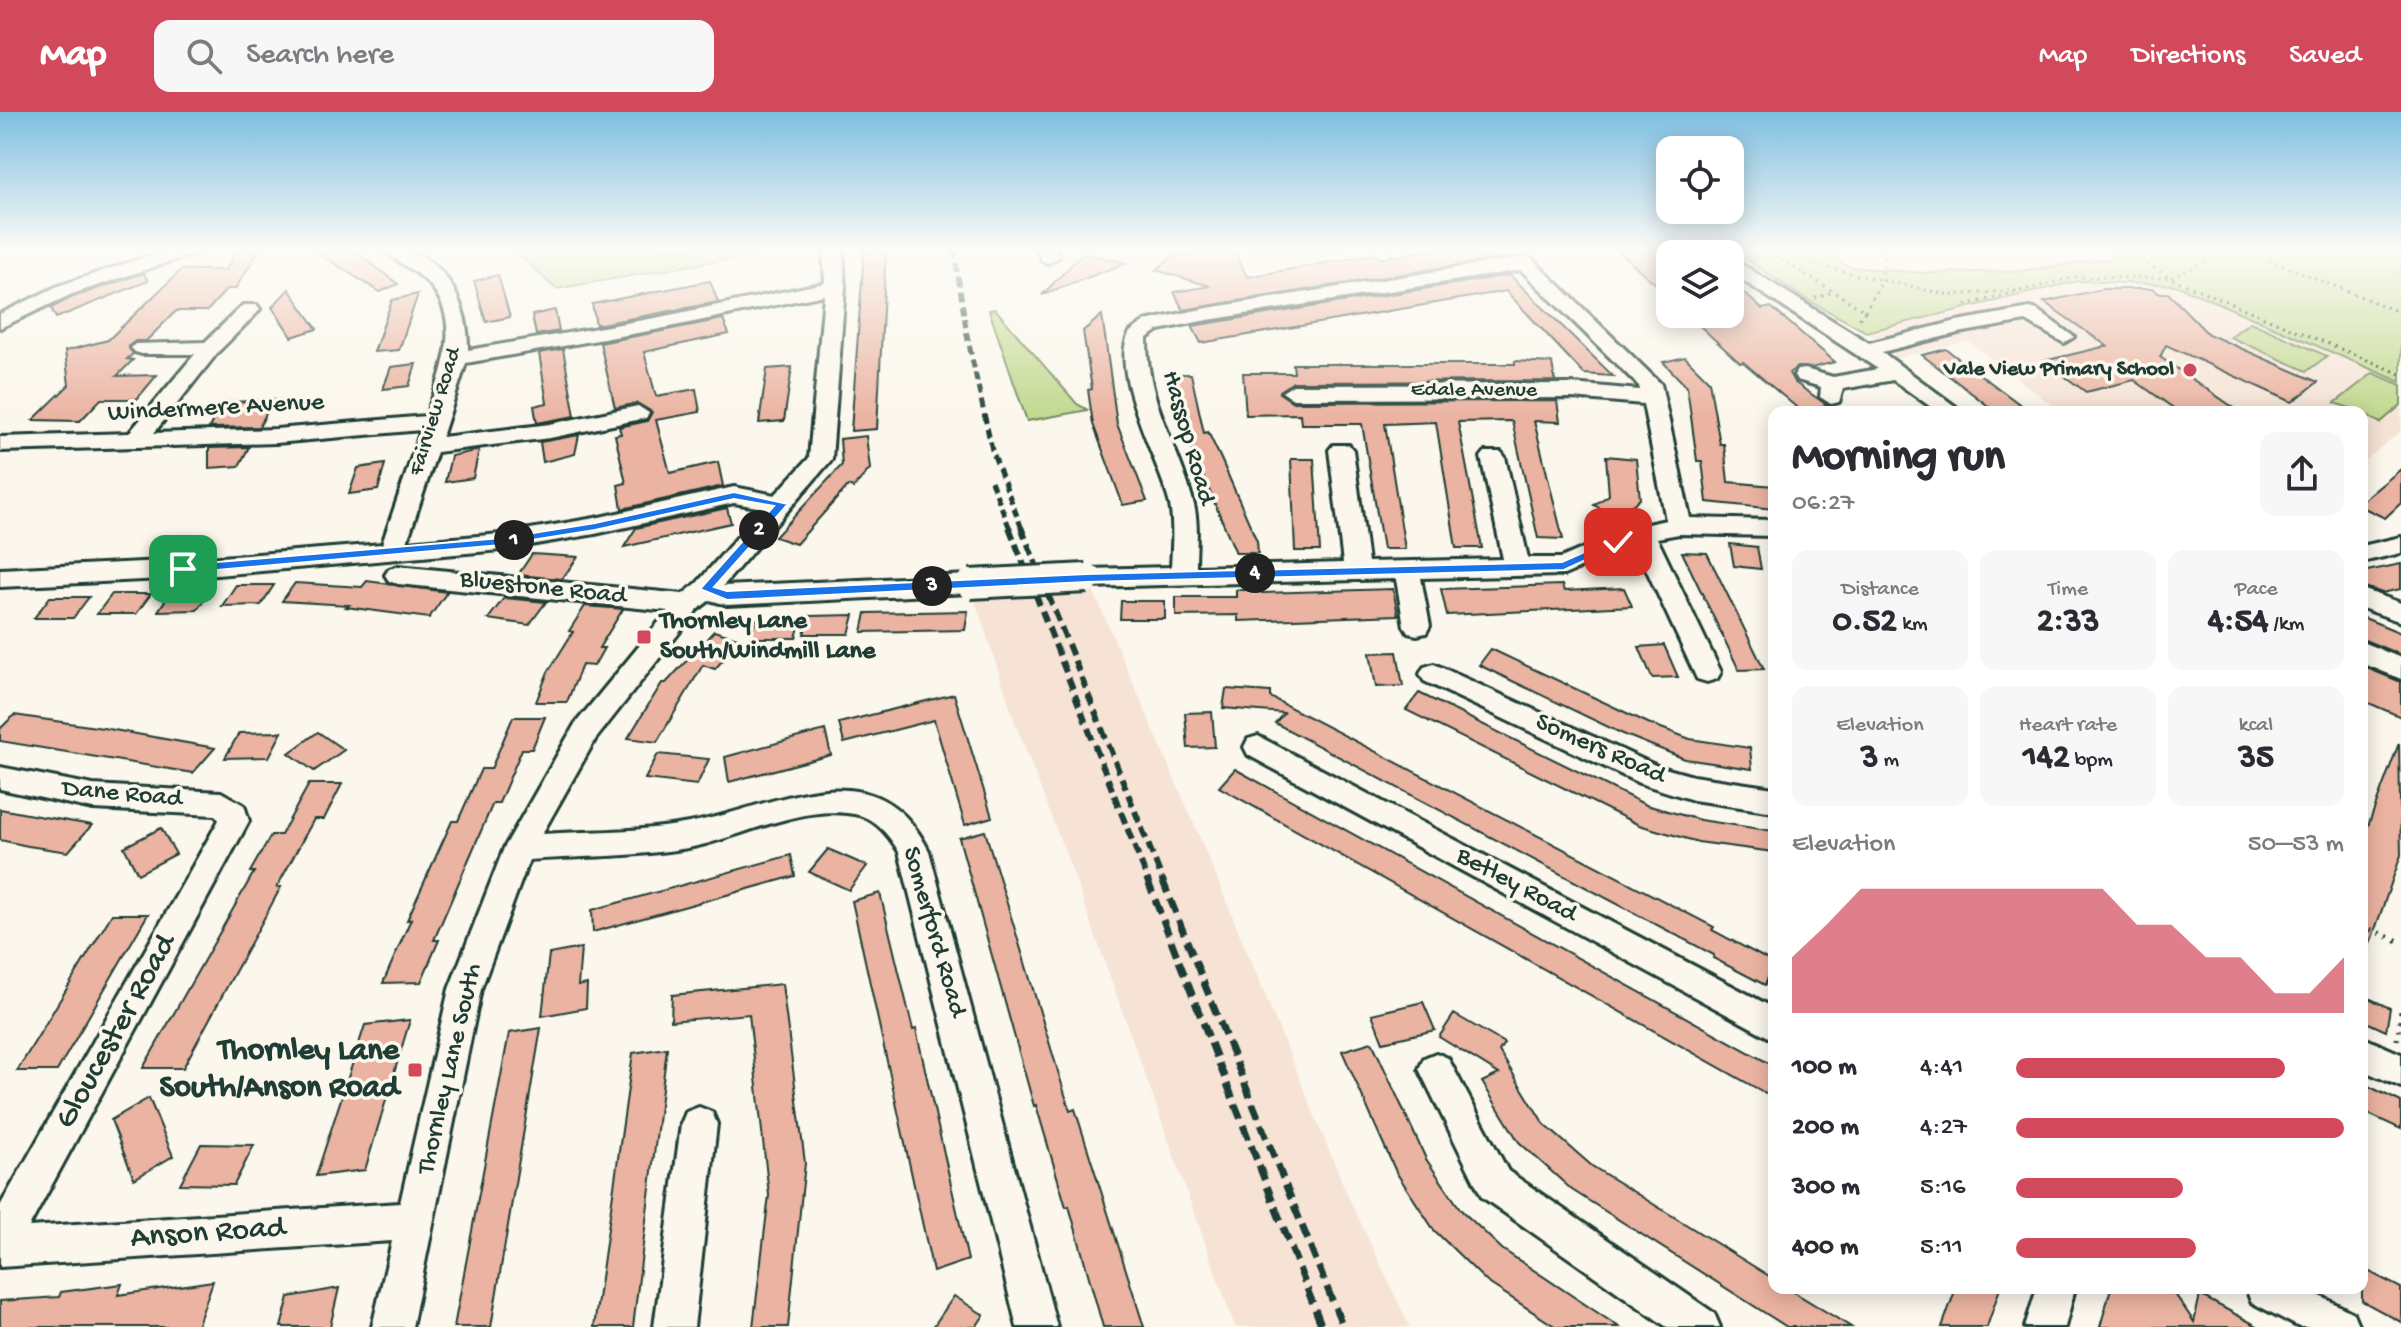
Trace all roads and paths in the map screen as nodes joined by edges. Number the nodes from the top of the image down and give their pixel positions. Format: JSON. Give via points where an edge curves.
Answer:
{"nodes":[{"id":1,"x":33,"y":306,"type":"edge"},
{"id":2,"x":454,"y":306,"type":"edge"},
{"id":3,"x":744,"y":306,"type":"edge"},
{"id":4,"x":833,"y":306,"type":"edge"},
{"id":5,"x":1268,"y":306,"type":"edge"},
{"id":6,"x":1569,"y":306,"type":"edge"},
{"id":7,"x":1798,"y":306,"type":"edge"},
{"id":8,"x":1856,"y":306,"type":"edge"},
{"id":9,"x":1868,"y":306,"type":"edge"},
{"id":10,"x":2237,"y":306,"type":"edge"},
{"id":11,"x":250,"y":309,"type":"dead end"},
{"id":12,"x":1865,"y":311,"type":"junction"},
{"id":13,"x":0,"y":322,"type":"edge"},
{"id":14,"x":1847,"y":337,"type":"junction"},
{"id":15,"x":2064,"y":337,"type":"dead end"},
{"id":16,"x":142,"y":348,"type":"dead end"},
{"id":17,"x":211,"y":348,"type":"junction"},
{"id":18,"x":1866,"y":350,"type":"junction"},
{"id":19,"x":457,"y":358,"type":"junction"},
{"id":20,"x":1899,"y":372,"type":"junction"},
{"id":21,"x":2401,"y":374,"type":"edge"},
{"id":22,"x":1805,"y":375,"type":"dead end"},
{"id":23,"x":1293,"y":392,"type":"dead end"},
{"id":24,"x":1654,"y":398,"type":"junction"},
{"id":25,"x":1944,"y":406,"type":"edge"},
{"id":26,"x":638,"y":413,"type":"dead end"},
{"id":27,"x":435,"y":422,"type":"junction"},
{"id":28,"x":134,"y":442,"type":"junction"},
{"id":29,"x":0,"y":444,"type":"edge"},
{"id":30,"x":428,"y":446,"type":"junction"},
{"id":31,"x":1341,"y":450,"type":"dead end"},
{"id":32,"x":1493,"y":457,"type":"dead end"},
{"id":33,"x":782,"y":504,"type":"junction"},
{"id":34,"x":1679,"y":526,"type":"junction"},
{"id":35,"x":1768,"y":528,"type":"edge"},
{"id":36,"x":1642,"y":533,"type":"junction"},
{"id":37,"x":2401,"y":545,"type":"edge"},
{"id":38,"x":2368,"y":553,"type":"edge"},
{"id":39,"x":395,"y":564,"type":"junction"},
{"id":40,"x":1517,"y":567,"type":"junction"},
{"id":41,"x":1407,"y":570,"type":"junction"},
{"id":42,"x":1357,"y":572,"type":"junction"},
{"id":43,"x":1184,"y":575,"type":"junction"},
{"id":44,"x":0,"y":578,"type":"edge"},
{"id":45,"x":697,"y":596,"type":"junction"},
{"id":46,"x":2368,"y":600,"type":"edge"},
{"id":47,"x":2401,"y":613,"type":"edge"},
{"id":48,"x":1417,"y":626,"type":"dead end"},
{"id":49,"x":2368,"y":655,"type":"edge"},
{"id":50,"x":2401,"y":669,"type":"edge"},
{"id":51,"x":1707,"y":672,"type":"dead end"},
{"id":52,"x":1434,"y":674,"type":"dead end"},
{"id":53,"x":1258,"y":747,"type":"dead end"},
{"id":54,"x":0,"y":778,"type":"edge"},
{"id":55,"x":1768,"y":799,"type":"edge"},
{"id":56,"x":234,"y":821,"type":"joint"},
{"id":57,"x":519,"y":848,"type":"junction"},
{"id":58,"x":2368,"y":928,"type":"edge"},
{"id":59,"x":2401,"y":942,"type":"edge"},
{"id":60,"x":1768,"y":1022,"type":"edge"},
{"id":61,"x":2368,"y":1056,"type":"edge"},
{"id":62,"x":1436,"y":1069,"type":"dead end"},
{"id":63,"x":2401,"y":1071,"type":"edge"},
{"id":64,"x":699,"y":1124,"type":"dead end"},
{"id":65,"x":416,"y":1221,"type":"junction"},
{"id":66,"x":0,"y":1246,"type":"edge"},
{"id":67,"x":2054,"y":1294,"type":"edge"},
{"id":68,"x":2276,"y":1294,"type":"edge"},
{"id":69,"x":1693,"y":1325,"type":"edge"},
{"id":70,"x":392,"y":1327,"type":"edge"},
{"id":71,"x":674,"y":1327,"type":"edge"},
{"id":72,"x":1037,"y":1327,"type":"edge"},
{"id":73,"x":2045,"y":1327,"type":"edge"},
{"id":74,"x":2339,"y":1327,"type":"edge"}],
"edges":[{"from":1,"to":13,"type":"street"},
{"from":2,"to":19,"type":"street","name":"Fairview Road"},
{"from":3,"to":19,"type":"street"},
{"from":4,"to":33,"type":"street","name":"Thornley Lane South","via":[[820,459]]},
{"from":5,"to":43,"type":"street","name":"Hassop Road","via":[[1152,325],[1137,336],[1148,424],[1182,504]]},
{"from":6,"to":24,"type":"street","name":"Hassop Road","via":[[1650,384]]},
{"from":7,"to":14,"type":"street"},
{"from":8,"to":12,"type":"path"},
{"from":9,"to":12,"type":"path"},
{"from":10,"to":21,"type":"path"},
{"from":11,"to":17,"type":"street"},
{"from":12,"to":14,"type":"path"},
{"from":14,"to":18,"type":"street"},
{"from":15,"to":18,"type":"street","via":[[2030,314]]},
{"from":16,"to":17,"type":"street"},
{"from":17,"to":28,"type":"street"},
{"from":18,"to":20,"type":"street"},
{"from":19,"to":27,"type":"street","name":"Fairview Road"},
{"from":20,"to":22,"type":"street","via":[[1831,390]]},
{"from":20,"to":25,"type":"street"},
{"from":23,"to":24,"type":"street","name":"Edale Avenue","via":[[1572,391]]},
{"from":24,"to":34,"type":"street"},
{"from":26,"to":30,"type":"street","via":[[550,431]]},
{"from":27,"to":28,"type":"street","name":"Windermere Avenue"},
{"from":27,"to":30,"type":"street","name":"Fairview Road"},
{"from":28,"to":29,"type":"street","name":"Windermere Avenue"},
{"from":30,"to":39,"type":"street","name":"Fairview Road"},
{"from":31,"to":42,"type":"street"},
{"from":32,"to":40,"type":"street"},
{"from":33,"to":39,"type":"street","via":[[734,495]]},
{"from":33,"to":45,"type":"street","name":"Thornley Lane South"},
{"from":34,"to":35,"type":"street","name":"Bluestone Road"},
{"from":34,"to":36,"type":"street","name":"Bluestone Road"},
{"from":36,"to":40,"type":"street","name":"Bluestone Road","via":[[1564,566]]},
{"from":36,"to":51,"type":"street"},
{"from":37,"to":38,"type":"street"},
{"from":39,"to":44,"type":"street"},
{"from":39,"to":45,"type":"street","name":"Bluestone Road"},
{"from":40,"to":41,"type":"street","name":"Bluestone Road"},
{"from":41,"to":42,"type":"street","name":"Bluestone Road"},
{"from":41,"to":48,"type":"street"},
{"from":42,"to":43,"type":"street","name":"Bluestone Road"},
{"from":43,"to":45,"type":"street","name":"Bluestone Road","bridge":true},
{"from":45,"to":57,"type":"street","name":"Thornley Lane South","via":[[585,732]]},
{"from":46,"to":47,"type":"street"},
{"from":49,"to":50,"type":"street"},
{"from":52,"to":55,"type":"street","name":"Somers Road","via":[[1649,775],[1693,788]]},
{"from":53,"to":60,"type":"street","name":"Betley Road"},
{"from":54,"to":56,"type":"street","name":"Dane Road","via":[[93,797],[221,804],[233,813]]},
{"from":56,"to":66,"type":"street","name":"Gloucester Road"},
{"from":57,"to":65,"type":"street","name":"Thornley Lane South","via":[[465,989]]},
{"from":57,"to":72,"type":"street","name":"Somerford Road","via":[[686,836],[829,801],[855,801],[902,827],[914,851]]},
{"from":58,"to":59,"type":"path"},
{"from":61,"to":63,"type":"street"},
{"from":62,"to":69,"type":"street","via":[[1495,1184]]},
{"from":64,"to":71,"type":"street"},
{"from":65,"to":66,"type":"street","name":"Anson Road"},
{"from":65,"to":70,"type":"street","name":"Thornley Lane South"},
{"from":67,"to":73,"type":"street"},
{"from":68,"to":74,"type":"street"}]}
